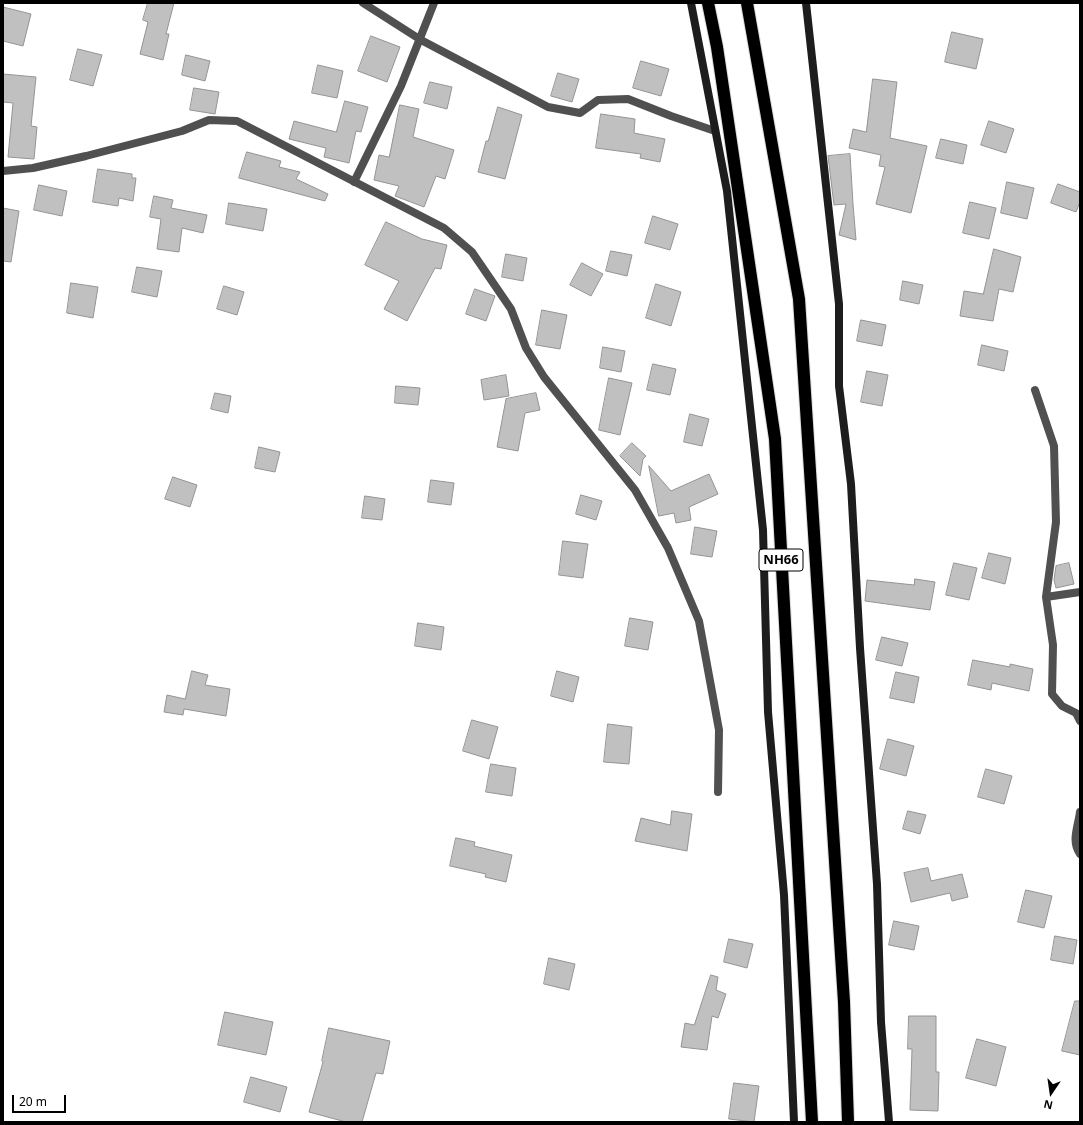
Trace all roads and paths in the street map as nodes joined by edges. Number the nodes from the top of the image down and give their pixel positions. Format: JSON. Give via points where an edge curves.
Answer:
{"nodes":[{"id":1,"x":363,"y":3,"type":"edge"},
{"id":2,"x":434,"y":3,"type":"edge"},
{"id":3,"x":691,"y":3,"type":"edge"},
{"id":4,"x":708,"y":3,"type":"edge"},
{"id":5,"x":747,"y":3,"type":"edge"},
{"id":6,"x":806,"y":3,"type":"edge"},
{"id":7,"x":421,"y":40,"type":"junction"},
{"id":8,"x":716,"y":131,"type":"junction"},
{"id":9,"x":3,"y":171,"type":"edge"},
{"id":10,"x":354,"y":182,"type":"junction"},
{"id":11,"x":1035,"y":390,"type":"dead end"},
{"id":12,"x":1080,"y":592,"type":"edge"},
{"id":13,"x":1046,"y":598,"type":"junction"},
{"id":14,"x":1080,"y":721,"type":"edge"},
{"id":15,"x":718,"y":792,"type":"dead end"},
{"id":16,"x":1080,"y":812,"type":"edge"},
{"id":17,"x":1080,"y":854,"type":"edge"},
{"id":18,"x":794,"y":1122,"type":"edge"},
{"id":19,"x":812,"y":1122,"type":"edge"},
{"id":20,"x":848,"y":1122,"type":"edge"},
{"id":21,"x":889,"y":1122,"type":"edge"}],
"edges":[{"from":1,"to":7,"type":"street"},
{"from":2,"to":7,"type":"street"},
{"from":3,"to":8,"type":"street"},
{"from":4,"to":19,"type":"highway","number":"NH66","via":[[775,439]]},
{"from":5,"to":20,"type":"highway","number":"NH66","via":[[799,299],[844,1002]]},
{"from":6,"to":21,"type":"street","via":[[839,304],[840,386],[851,484],[877,884],[881,1022]]},
{"from":7,"to":8,"type":"street","via":[[548,107],[580,113],[598,100],[628,99]]},
{"from":7,"to":10,"type":"street","via":[[402,86]]},
{"from":8,"to":18,"type":"street","via":[[727,191],[762,530],[768,712],[784,895]]},
{"from":9,"to":10,"type":"street","via":[[33,168],[86,156],[182,131],[208,120],[238,121]]},
{"from":10,"to":15,"type":"street","via":[[444,228],[472,252],[512,309],[526,348],[544,377],[635,490],[668,548],[699,621],[719,730]]},
{"from":11,"to":13,"type":"street","via":[[1054,446],[1056,522]]},
{"from":12,"to":13,"type":"street"},
{"from":13,"to":14,"type":"street","via":[[1053,645],[1052,694],[1062,706],[1076,713]]},
{"from":16,"to":17,"type":"street","via":[[1075,838],[1076,849]]}]}
